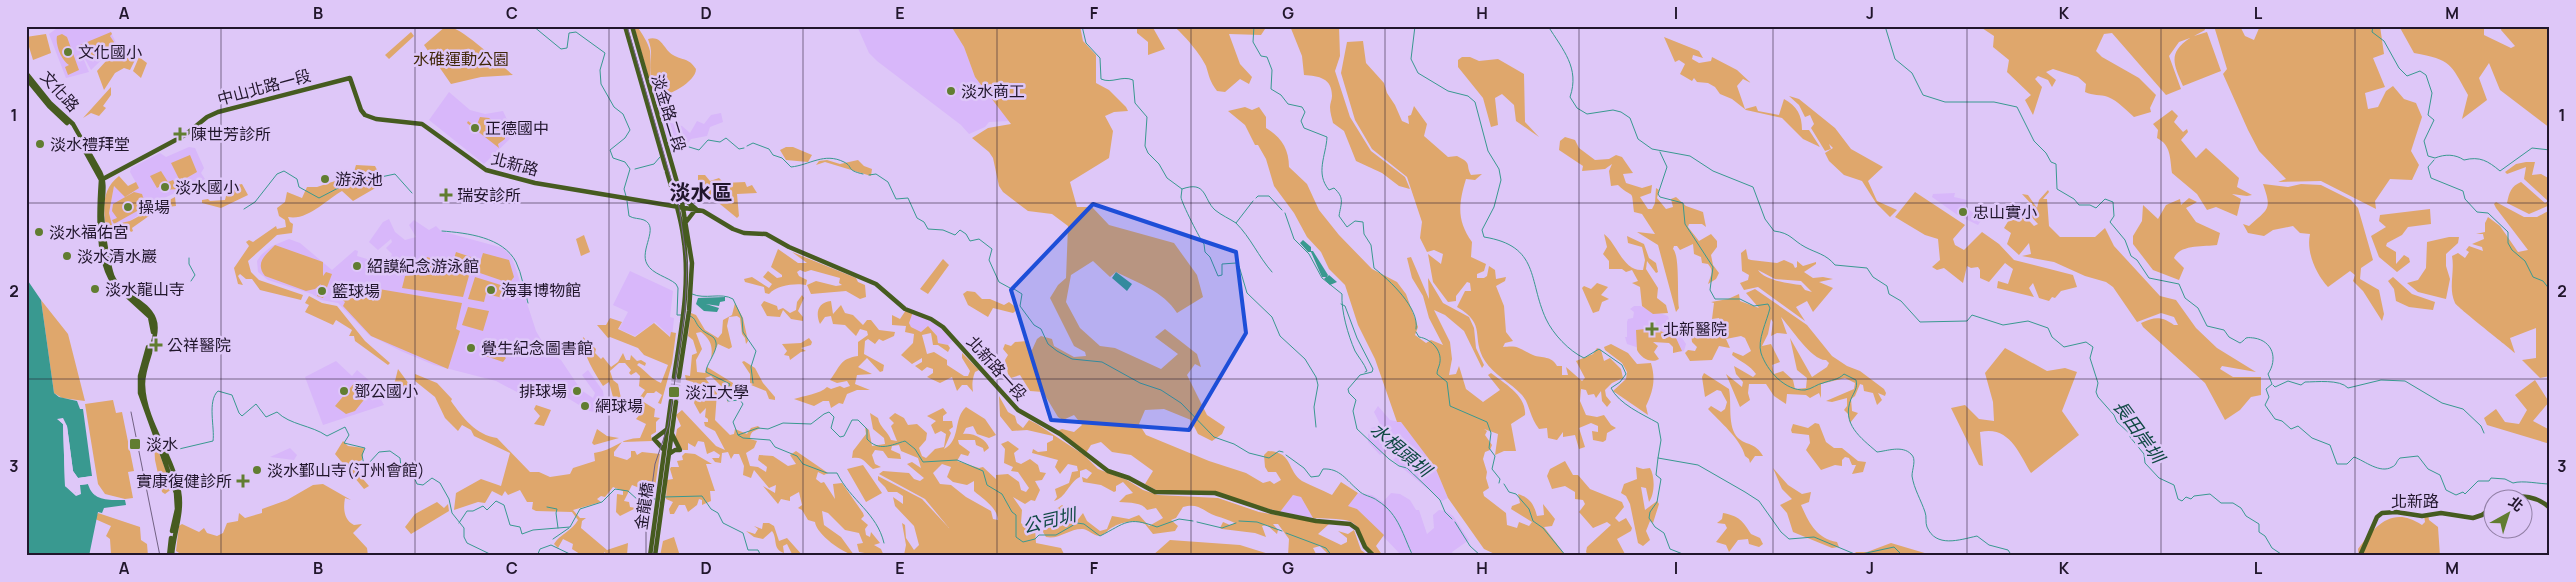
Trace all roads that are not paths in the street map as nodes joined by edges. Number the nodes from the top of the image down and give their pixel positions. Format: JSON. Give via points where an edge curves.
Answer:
{"nodes":[{"id":1,"x":625,"y":26,"type":"edge"},
{"id":2,"x":632,"y":26,"type":"edge"},
{"id":3,"x":26,"y":73,"type":"edge"},
{"id":4,"x":26,"y":78,"type":"edge"},
{"id":5,"x":350,"y":78,"type":"joint"},
{"id":6,"x":102,"y":180,"type":"junction"},
{"id":7,"x":674,"y":194,"type":"junction"},
{"id":8,"x":681,"y":196,"type":"junction"},
{"id":9,"x":667,"y":204,"type":"junction"},
{"id":10,"x":677,"y":206,"type":"junction"},
{"id":11,"x":684,"y":207,"type":"junction"},
{"id":12,"x":696,"y":209,"type":"junction"},
{"id":13,"x":679,"y":213,"type":"junction"},
{"id":14,"x":686,"y":223,"type":"junction"},
{"id":15,"x":688,"y":297,"type":"junction"},
{"id":16,"x":677,"y":377,"type":"tunnel mouth"},
{"id":17,"x":667,"y":429,"type":"junction"},
{"id":18,"x":672,"y":433,"type":"junction"},
{"id":19,"x":664,"y":450,"type":"junction"},
{"id":20,"x":666,"y":458,"type":"junction"},
{"id":21,"x":2534,"y":499,"type":"edge"},
{"id":22,"x":2550,"y":508,"type":"edge"},
{"id":23,"x":2484,"y":514,"type":"edge"},
{"id":24,"x":171,"y":556,"type":"edge"},
{"id":25,"x":650,"y":556,"type":"edge"},
{"id":26,"x":655,"y":556,"type":"edge"},
{"id":27,"x":1374,"y":556,"type":"edge"},
{"id":28,"x":2360,"y":556,"type":"edge"}],
"edges":[{"from":1,"to":7,"type":"main road","name":"淡金路二段"},
{"from":2,"to":8,"type":"main road","name":"淡金路二段"},
{"from":3,"to":6,"type":"main road","name":"文化路","via":[[50,103],[73,124]]},
{"from":4,"to":6,"type":"main road","name":"文化路","via":[[71,126]]},
{"from":5,"to":6,"type":"main road","name":"中山北路一段","via":[[207,116],[190,131]]},
{"from":5,"to":9,"type":"main road","name":"北新路","via":[[365,115],[422,124],[492,173]]},
{"from":6,"to":24,"type":"main road","via":[[102,216],[112,276],[147,309],[156,326],[141,385],[179,491],[180,505]]},
{"from":7,"to":9,"type":"main road"},
{"from":7,"to":10,"type":"main road","name":"淡金路二段"},
{"from":8,"to":11,"type":"main road","name":"淡金路二段"},
{"from":8,"to":12,"type":"main road"},
{"from":9,"to":10,"type":"main road","name":"北新路"},
{"from":9,"to":13,"type":"main road"},
{"from":10,"to":11,"type":"main road","name":"北新路"},
{"from":10,"to":13,"type":"main road","name":"淡金路二段"},
{"from":11,"to":12,"type":"main road","name":"北新路一段"},
{"from":11,"to":14,"type":"main road","name":"淡金路二段"},
{"from":12,"to":14,"type":"main road"},
{"from":12,"to":27,"type":"main road","name":"北新路一段","via":[[744,233],[766,234],[882,287],[905,309],[943,327],[1023,414],[1060,434],[1108,471],[1155,492],[1215,493],[1272,512],[1350,524],[1357,529],[1364,547]]},
{"from":13,"to":15,"type":"main road","name":"淡金路二段"},
{"from":14,"to":15,"type":"main road","name":"淡金路二段","via":[[692,263]]},
{"from":15,"to":16,"type":"main road"},
{"from":17,"to":18,"type":"main road","via":[[673,402]]},
{"from":17,"to":19,"type":"main road"},
{"from":17,"to":19,"type":"main road","via":[[654,439]]},
{"from":18,"to":20,"type":"main road"},
{"from":18,"to":20,"type":"main road","via":[[680,450]]},
{"from":19,"to":20,"type":"main road"},
{"from":20,"to":25,"type":"main road","name":"金龍橋"},
{"from":20,"to":26,"type":"main road","name":"金龍橋"},
{"from":21,"to":22,"type":"main road"},
{"from":23,"to":28,"type":"main road","name":"北新路","via":[[2472,518],[2441,513],[2422,516],[2382,513],[2377,517]]}]}
